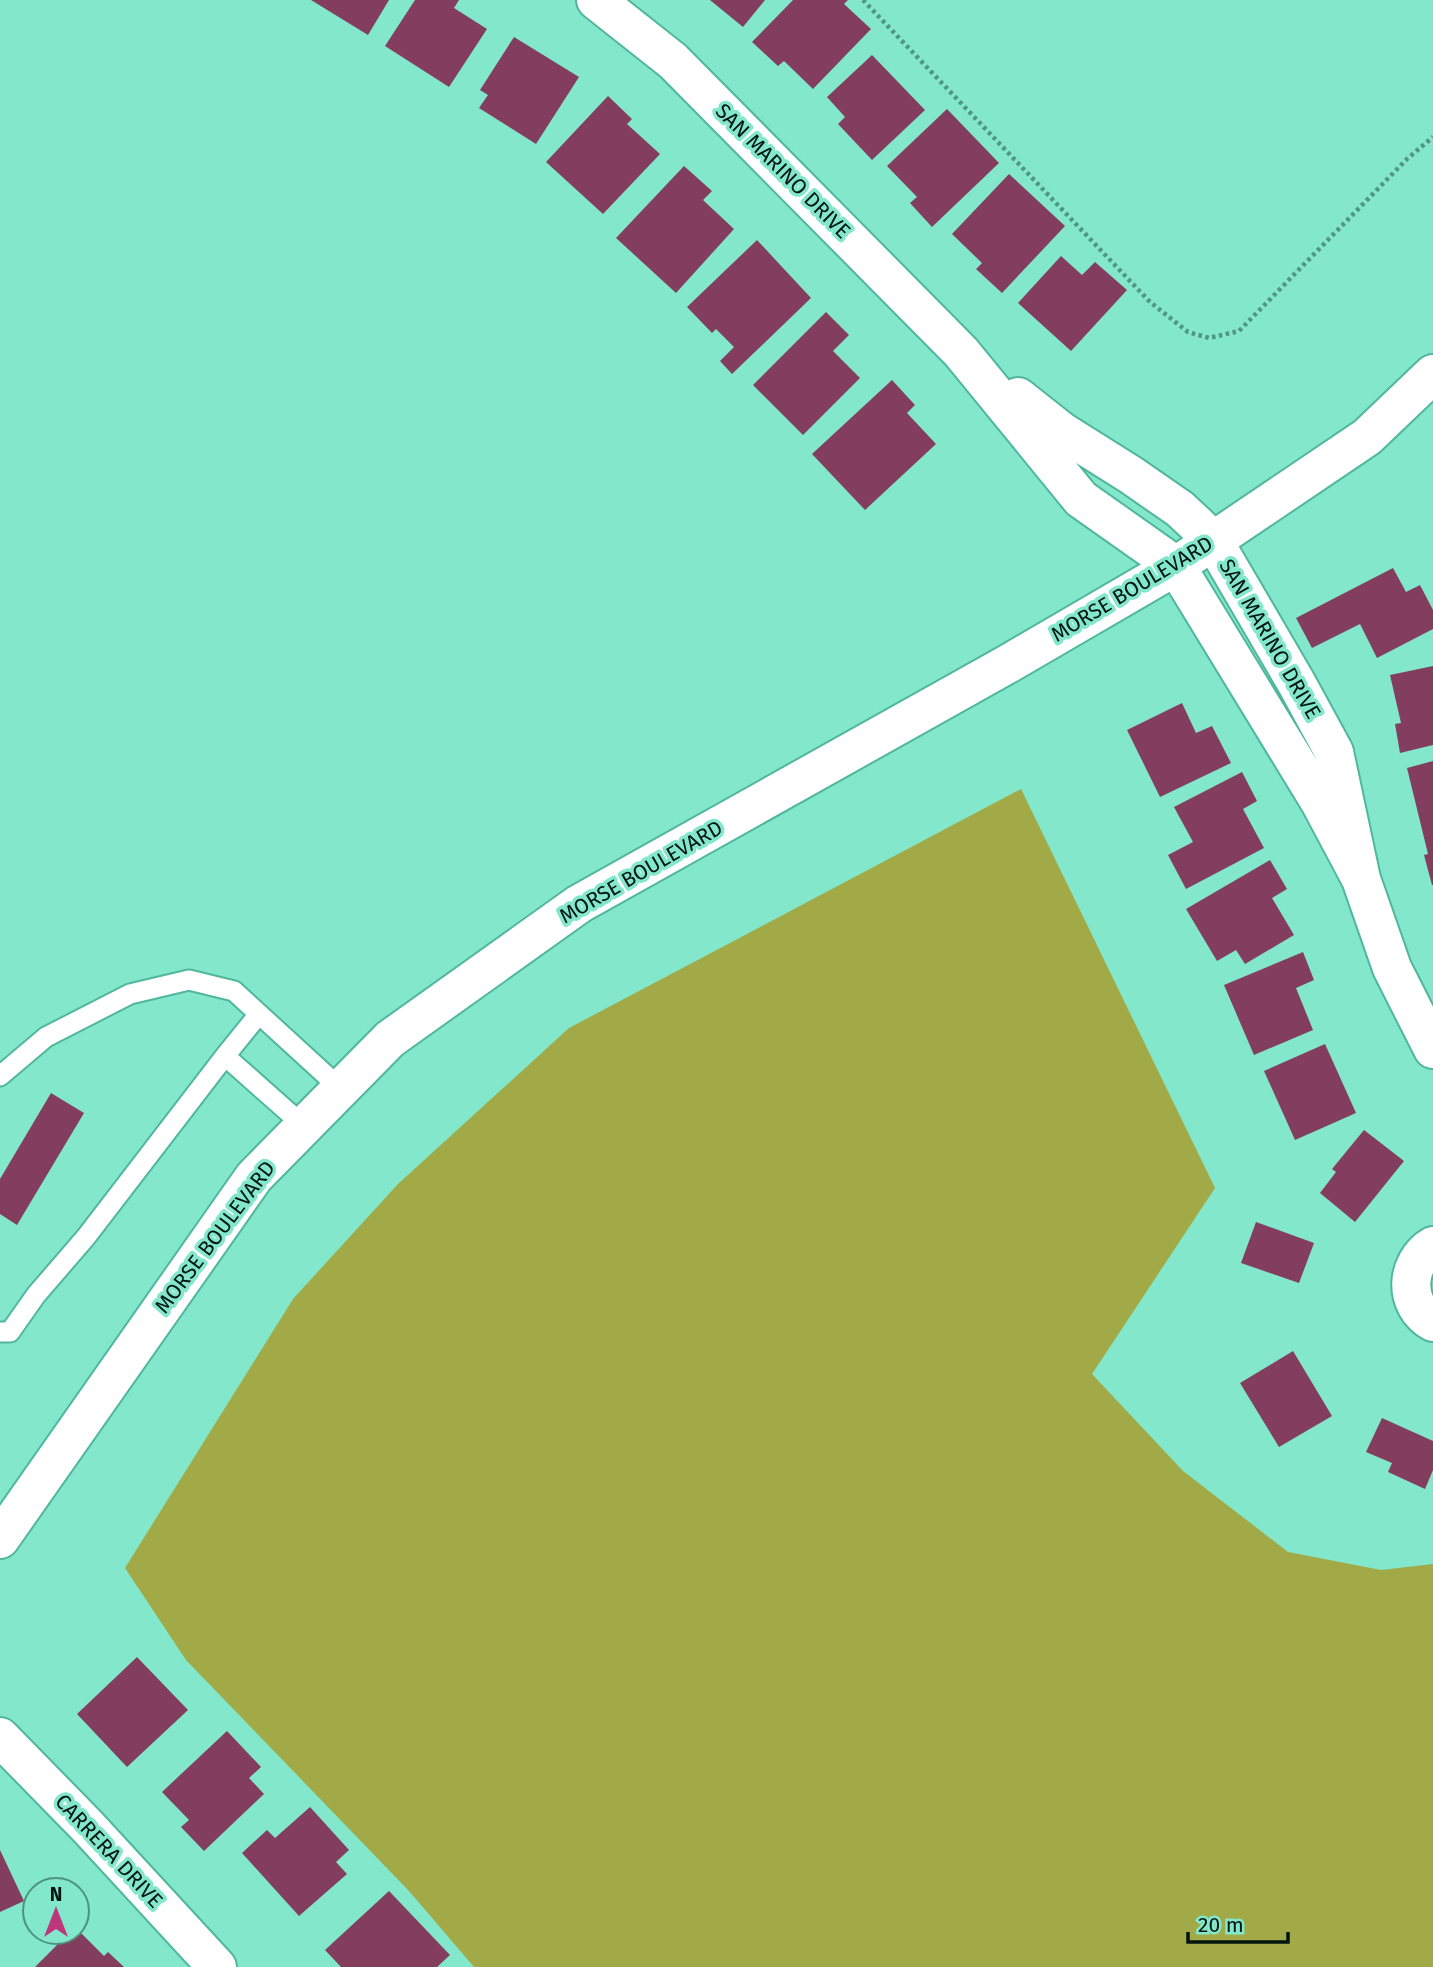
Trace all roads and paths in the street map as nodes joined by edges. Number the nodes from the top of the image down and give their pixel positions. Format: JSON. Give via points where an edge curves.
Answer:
{"nodes":[{"id":1,"x":596,"y":0,"type":"edge"},
{"id":2,"x":863,"y":0,"type":"edge"},
{"id":3,"x":1433,"y":137,"type":"edge"},
{"id":4,"x":961,"y":352,"type":"junction"},
{"id":5,"x":1433,"y":374,"type":"edge"},
{"id":6,"x":1213,"y":540,"type":"junction"},
{"id":7,"x":1176,"y":566,"type":"junction"},
{"id":8,"x":1361,"y":879,"type":"junction"},
{"id":9,"x":259,"y":1014,"type":"junction"},
{"id":10,"x":1433,"y":1048,"type":"edge"},
{"id":11,"x":225,"y":1056,"type":"junction"},
{"id":12,"x":0,"y":1076,"type":"edge"},
{"id":13,"x":341,"y":1089,"type":"junction"},
{"id":14,"x":304,"y":1126,"type":"junction"},
{"id":15,"x":1433,"y":1246,"type":"edge"},
{"id":16,"x":1433,"y":1322,"type":"edge"},
{"id":17,"x":0,"y":1332,"type":"edge"},
{"id":18,"x":0,"y":1539,"type":"edge"},
{"id":19,"x":0,"y":1737,"type":"edge"},
{"id":20,"x":218,"y":1967,"type":"edge"}],
"edges":[{"from":1,"to":4,"type":"street","name":"SAN MARINO DRIVE","via":[[673,61]]},
{"from":2,"to":3,"type":"path","via":[[1150,302],[1188,332],[1209,338],[1239,331]]},
{"from":4,"to":6,"type":"street","name":"SAN MARINO DRIVE","via":[[1061,431],[1180,509]]},
{"from":4,"to":7,"type":"street","name":"SAN MARINO DRIVE","via":[[1081,499]]},
{"from":5,"to":6,"type":"street","name":"MORSE BOULEVARD","via":[[1367,437]]},
{"from":6,"to":7,"type":"street","name":"MORSE BOULEVARD"},
{"from":6,"to":8,"type":"street","name":"SAN MARINO DRIVE","via":[[1334,752]]},
{"from":7,"to":8,"type":"street","name":"SAN MARINO DRIVE","via":[[1320,802]]},
{"from":7,"to":13,"type":"street","name":"MORSE BOULEVARD","via":[[579,904],[390,1039]]},
{"from":8,"to":10,"type":"street","name":"SAN MARINO DRIVE","via":[[1392,968]]},
{"from":9,"to":11,"type":"lane"},
{"from":9,"to":12,"type":"lane","via":[[234,991],[189,980],[130,994],[46,1037]]},
{"from":9,"to":13,"type":"lane"},
{"from":11,"to":14,"type":"lane"},
{"from":11,"to":17,"type":"lane","via":[[10,1332]]},
{"from":13,"to":14,"type":"street","name":"MORSE BOULEVARD"},
{"from":14,"to":18,"type":"street","name":"MORSE BOULEVARD","via":[[254,1177]]},
{"from":15,"to":16,"type":"street","via":[[1416,1261],[1410,1281],[1413,1300]]},
{"from":19,"to":20,"type":"street","name":"CARRERA DRIVE"}]}
